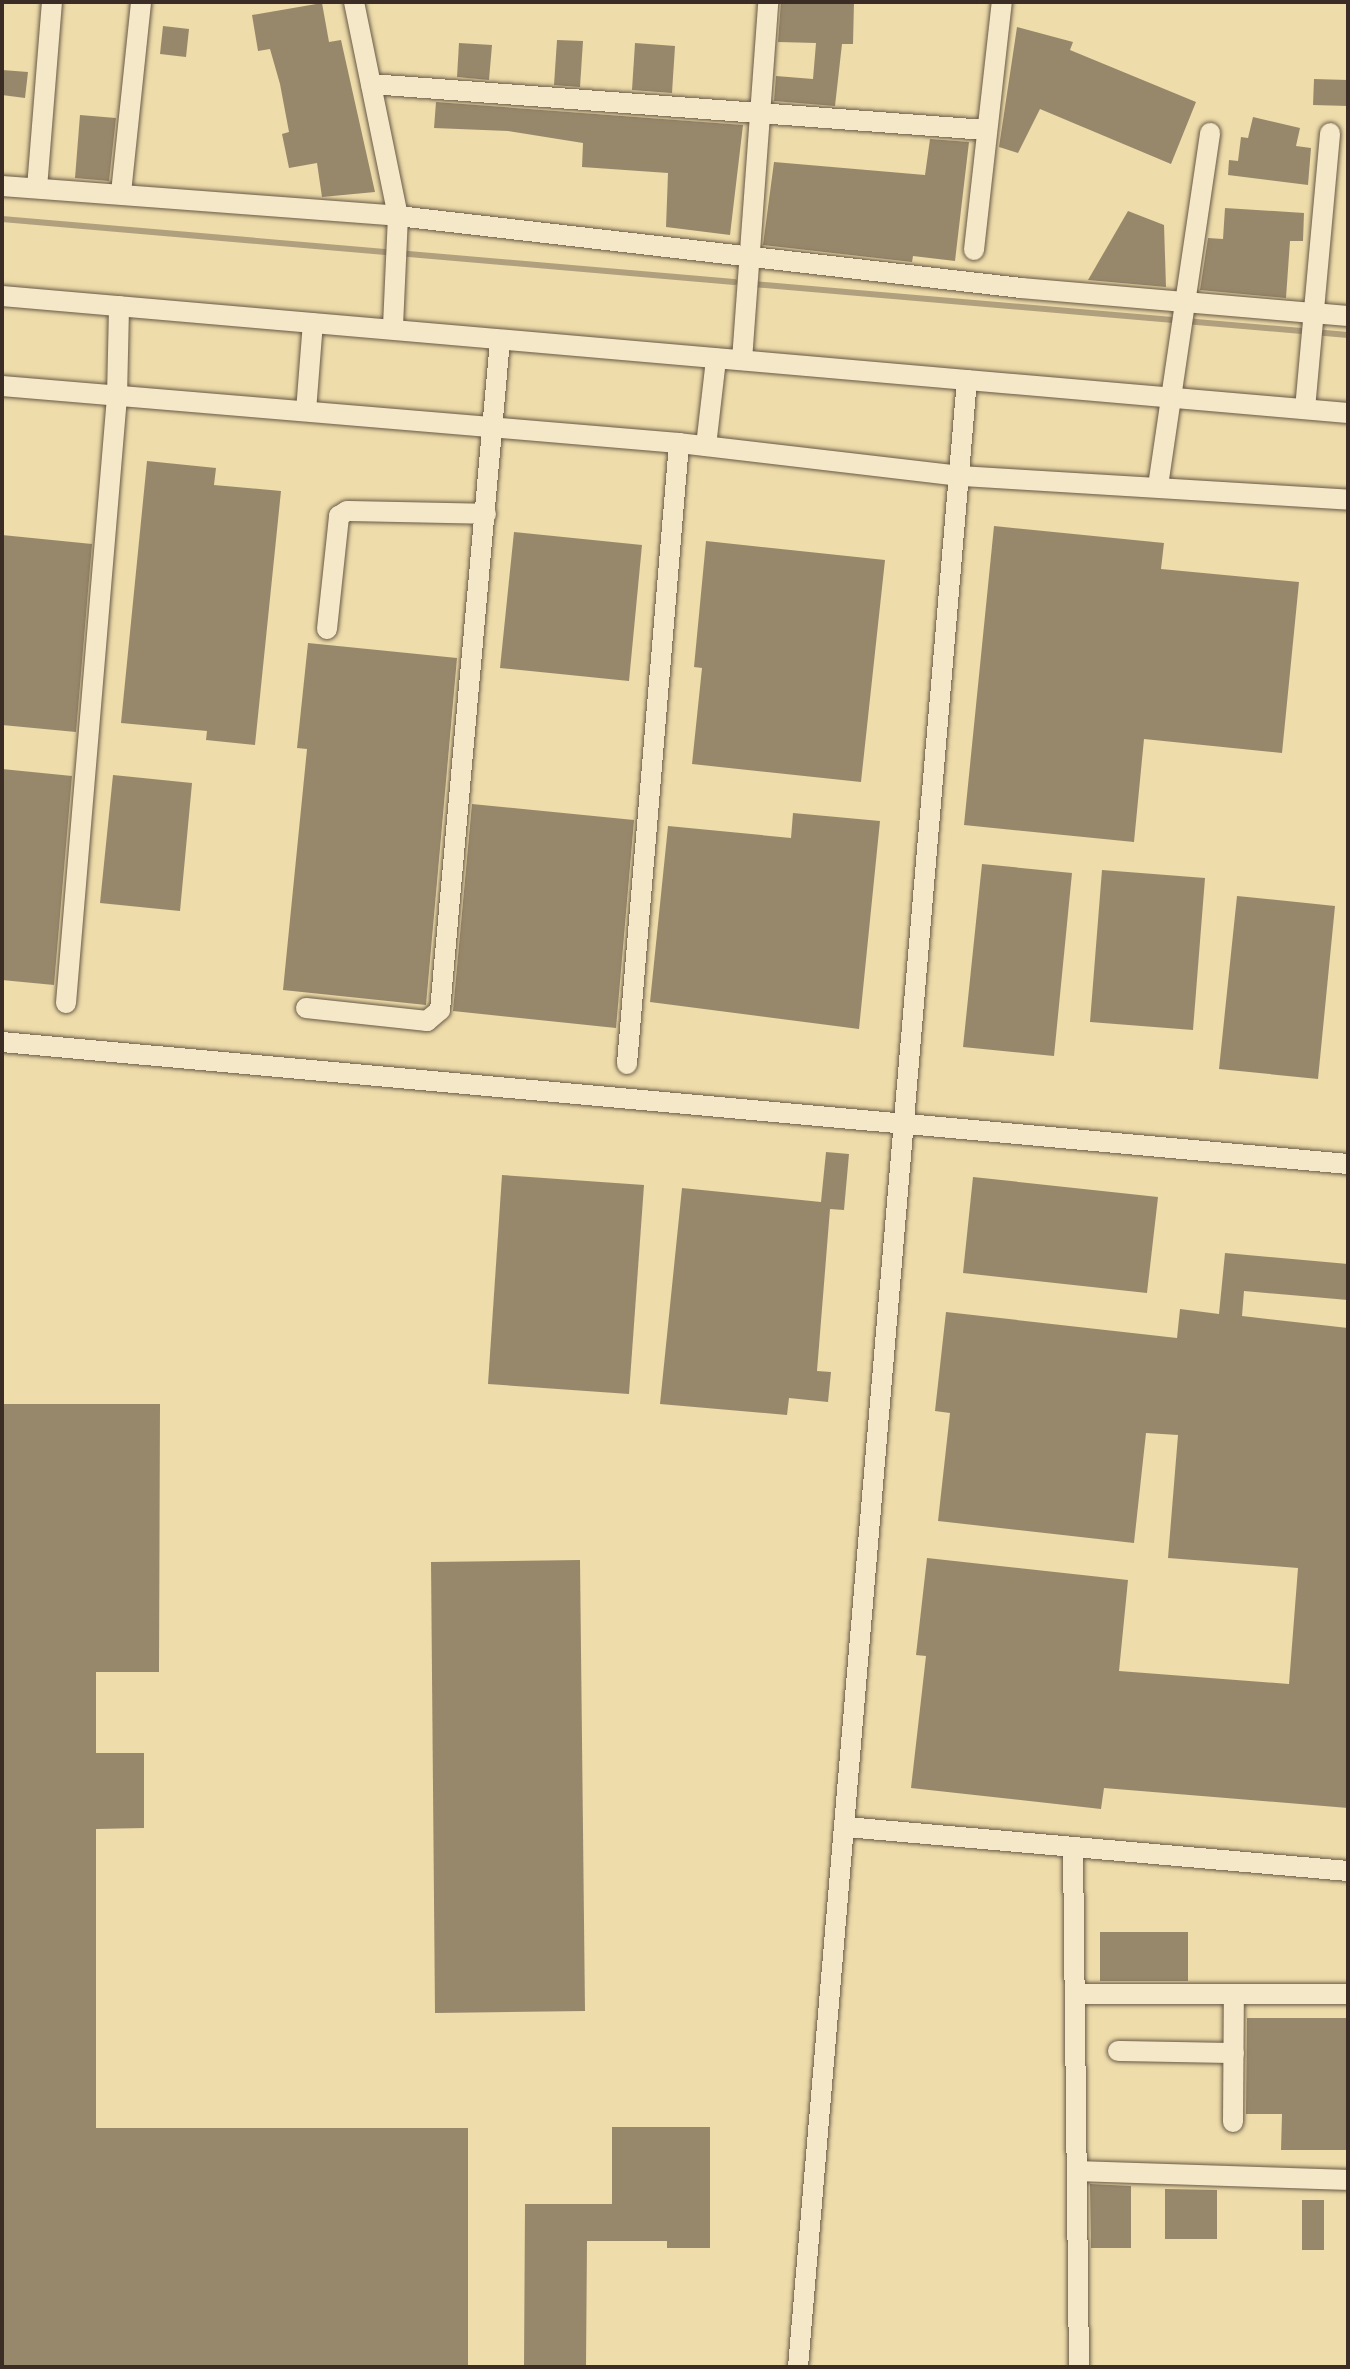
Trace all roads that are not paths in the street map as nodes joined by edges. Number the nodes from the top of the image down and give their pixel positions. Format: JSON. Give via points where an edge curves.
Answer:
{"nodes":[{"id":1,"x":52,"y":2,"type":"edge"},
{"id":2,"x":141,"y":2,"type":"edge"},
{"id":3,"x":354,"y":2,"type":"edge"},
{"id":4,"x":768,"y":2,"type":"edge"},
{"id":5,"x":1002,"y":2,"type":"edge"},
{"id":6,"x":371,"y":84,"type":"junction"},
{"id":7,"x":759,"y":109,"type":"junction"},
{"id":8,"x":986,"y":130,"type":"junction"},
{"id":9,"x":1210,"y":133,"type":"dead end"},
{"id":10,"x":1330,"y":133,"type":"dead end"},
{"id":11,"x":2,"y":186,"type":"edge"},
{"id":12,"x":37,"y":188,"type":"junction"},
{"id":13,"x":121,"y":193,"type":"junction"},
{"id":14,"x":398,"y":216,"type":"junction"},
{"id":15,"x":974,"y":250,"type":"dead end"},
{"id":16,"x":753,"y":254,"type":"junction"},
{"id":17,"x":2,"y":296,"type":"edge"},
{"id":18,"x":119,"y":306,"type":"junction"},
{"id":19,"x":1184,"y":315,"type":"junction"},
{"id":20,"x":1348,"y":316,"type":"edge"},
{"id":21,"x":313,"y":323,"type":"junction"},
{"id":22,"x":1312,"y":326,"type":"junction"},
{"id":23,"x":393,"y":328,"type":"junction"},
{"id":24,"x":500,"y":340,"type":"junction"},
{"id":25,"x":716,"y":359,"type":"junction"},
{"id":26,"x":742,"y":360,"type":"junction"},
{"id":27,"x":967,"y":380,"type":"junction"},
{"id":28,"x":2,"y":386,"type":"edge"},
{"id":29,"x":117,"y":397,"type":"junction"},
{"id":30,"x":1174,"y":398,"type":"junction"},
{"id":31,"x":1305,"y":409,"type":"junction"},
{"id":32,"x":306,"y":411,"type":"junction"},
{"id":33,"x":1348,"y":413,"type":"edge"},
{"id":34,"x":494,"y":426,"type":"junction"},
{"id":35,"x":679,"y":443,"type":"junction"},
{"id":36,"x":706,"y":446,"type":"junction"},
{"id":37,"x":961,"y":476,"type":"junction"},
{"id":38,"x":1158,"y":486,"type":"junction"},
{"id":39,"x":1348,"y":500,"type":"edge"},
{"id":40,"x":486,"y":514,"type":"junction"},
{"id":41,"x":327,"y":629,"type":"dead end"},
{"id":42,"x":66,"y":1003,"type":"dead end"},
{"id":43,"x":306,"y":1008,"type":"dead end"},
{"id":44,"x":2,"y":1042,"type":"edge"},
{"id":45,"x":627,"y":1064,"type":"dead end"},
{"id":46,"x":903,"y":1125,"type":"junction"},
{"id":47,"x":1348,"y":1164,"type":"edge"},
{"id":48,"x":846,"y":1827,"type":"junction"},
{"id":49,"x":1073,"y":1848,"type":"junction"},
{"id":50,"x":1348,"y":1871,"type":"edge"},
{"id":51,"x":1076,"y":1994,"type":"junction"},
{"id":52,"x":1234,"y":1994,"type":"junction"},
{"id":53,"x":1348,"y":1994,"type":"edge"},
{"id":54,"x":1118,"y":2051,"type":"dead end"},
{"id":55,"x":1234,"y":2053,"type":"junction"},
{"id":56,"x":1233,"y":2122,"type":"dead end"},
{"id":57,"x":1078,"y":2171,"type":"junction"},
{"id":58,"x":1348,"y":2180,"type":"edge"},
{"id":59,"x":798,"y":2367,"type":"edge"},
{"id":60,"x":1079,"y":2367,"type":"edge"}],
"edges":[{"from":1,"to":12,"type":"street"},
{"from":2,"to":13,"type":"street"},
{"from":3,"to":6,"type":"street"},
{"from":4,"to":7,"type":"street"},
{"from":5,"to":8,"type":"street"},
{"from":6,"to":7,"type":"street"},
{"from":6,"to":14,"type":"street"},
{"from":7,"to":8,"type":"street"},
{"from":7,"to":16,"type":"street"},
{"from":8,"to":15,"type":"street"},
{"from":9,"to":19,"type":"street"},
{"from":10,"to":22,"type":"street"},
{"from":11,"to":12,"type":"street"},
{"from":12,"to":13,"type":"street"},
{"from":13,"to":14,"type":"street"},
{"from":14,"to":16,"type":"street"},
{"from":14,"to":23,"type":"street"},
{"from":16,"to":19,"type":"street"},
{"from":16,"to":26,"type":"street"},
{"from":17,"to":18,"type":"street"},
{"from":18,"to":21,"type":"street"},
{"from":18,"to":29,"type":"street"},
{"from":19,"to":22,"type":"street"},
{"from":19,"to":30,"type":"street"},
{"from":20,"to":22,"type":"street"},
{"from":21,"to":23,"type":"street"},
{"from":21,"to":32,"type":"street"},
{"from":22,"to":31,"type":"street"},
{"from":23,"to":24,"type":"street"},
{"from":24,"to":25,"type":"street"},
{"from":24,"to":34,"type":"street"},
{"from":25,"to":26,"type":"street"},
{"from":25,"to":36,"type":"street"},
{"from":26,"to":27,"type":"street"},
{"from":27,"to":30,"type":"street"},
{"from":27,"to":37,"type":"street"},
{"from":28,"to":29,"type":"street"},
{"from":29,"to":32,"type":"street"},
{"from":29,"to":42,"type":"street"},
{"from":30,"to":31,"type":"street"},
{"from":30,"to":38,"type":"street"},
{"from":31,"to":33,"type":"street"},
{"from":32,"to":34,"type":"street"},
{"from":34,"to":35,"type":"street"},
{"from":34,"to":40,"type":"street"},
{"from":35,"to":36,"type":"street"},
{"from":35,"to":45,"type":"street"},
{"from":36,"to":37,"type":"street"},
{"from":37,"to":38,"type":"street"},
{"from":37,"to":46,"type":"street"},
{"from":38,"to":39,"type":"street"},
{"from":40,"to":41,"type":"street","via":[[347,511],[339,516]]},
{"from":40,"to":43,"type":"street","via":[[440,1010],[427,1021]]},
{"from":44,"to":46,"type":"street"},
{"from":46,"to":47,"type":"street"},
{"from":46,"to":48,"type":"street"},
{"from":48,"to":49,"type":"street"},
{"from":48,"to":59,"type":"street"},
{"from":49,"to":50,"type":"street"},
{"from":49,"to":51,"type":"street"},
{"from":51,"to":52,"type":"street"},
{"from":51,"to":57,"type":"street"},
{"from":52,"to":53,"type":"street"},
{"from":52,"to":55,"type":"street"},
{"from":54,"to":55,"type":"street"},
{"from":55,"to":56,"type":"street"},
{"from":57,"to":58,"type":"street"},
{"from":57,"to":60,"type":"street"}]}
